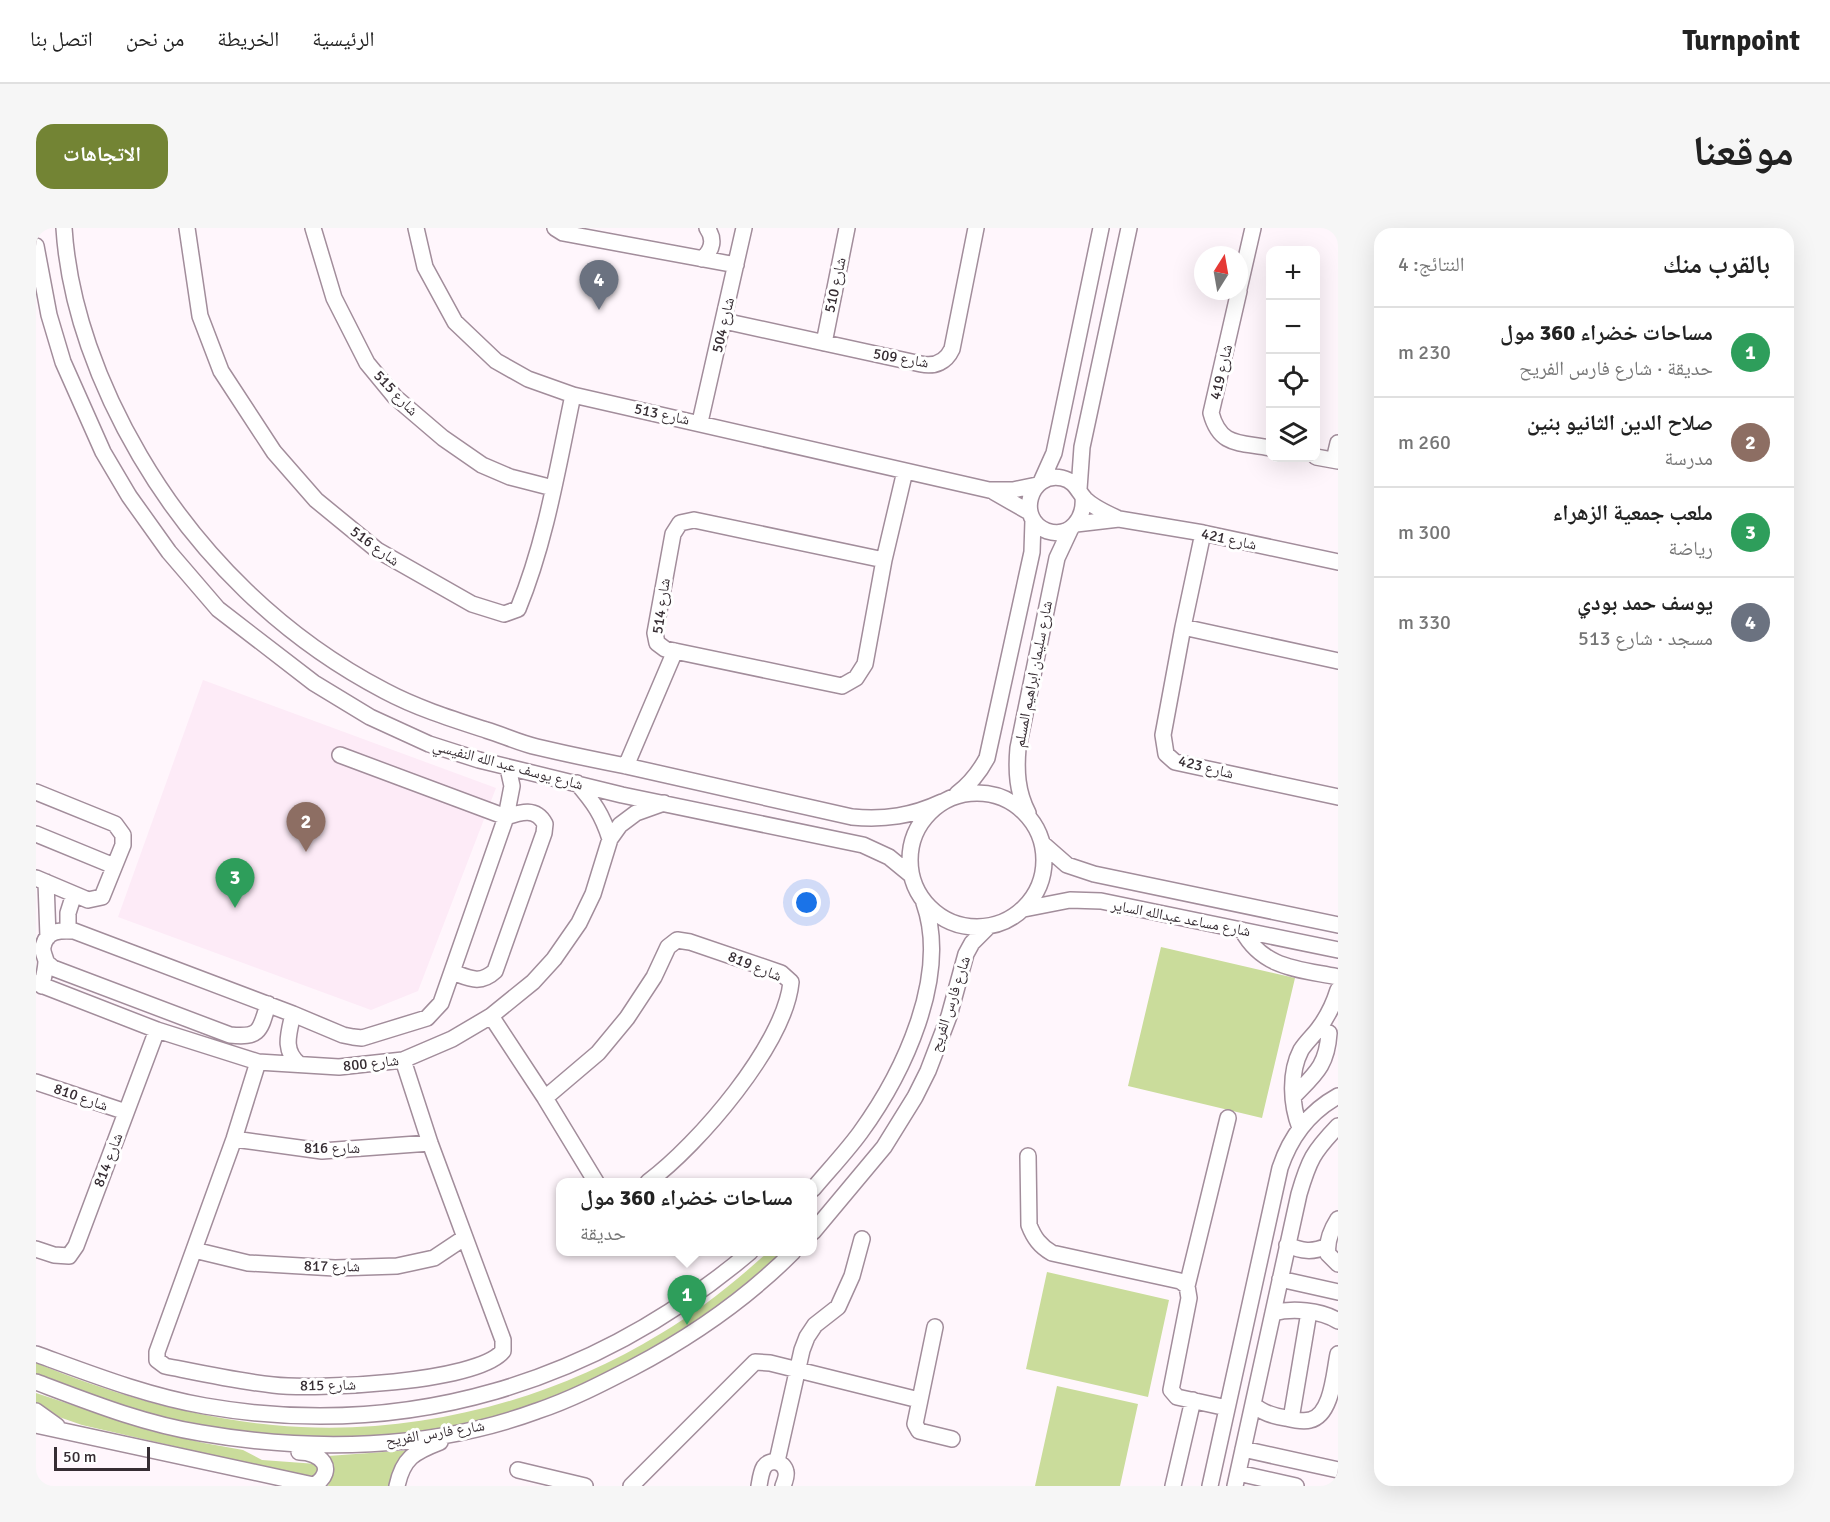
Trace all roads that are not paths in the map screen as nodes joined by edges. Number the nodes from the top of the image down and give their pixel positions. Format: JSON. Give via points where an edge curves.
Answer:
{"nodes":[{"id":1,"x":64,"y":228,"type":"edge"},
{"id":2,"x":187,"y":228,"type":"edge"},
{"id":3,"x":313,"y":228,"type":"edge"},
{"id":4,"x":416,"y":228,"type":"edge"},
{"id":5,"x":555,"y":228,"type":"edge"},
{"id":6,"x":707,"y":228,"type":"edge"},
{"id":7,"x":744,"y":228,"type":"edge"},
{"id":8,"x":847,"y":228,"type":"edge"},
{"id":9,"x":976,"y":228,"type":"edge"},
{"id":10,"x":1101,"y":228,"type":"edge"},
{"id":11,"x":1129,"y":228,"type":"edge"},
{"id":12,"x":1253,"y":228,"type":"edge"},
{"id":13,"x":36,"y":246,"type":"edge"},
{"id":14,"x":1248,"y":250,"type":"edge"},
{"id":15,"x":702,"y":259,"type":"junction"},
{"id":16,"x":736,"y":265,"type":"junction"},
{"id":17,"x":1237,"y":300,"type":"edge"},
{"id":18,"x":724,"y":321,"type":"junction"},
{"id":19,"x":824,"y":343,"type":"junction"},
{"id":20,"x":573,"y":395,"type":"junction"},
{"id":21,"x":700,"y":422,"type":"junction"},
{"id":22,"x":1338,"y":443,"type":"edge"},
{"id":23,"x":1266,"y":447,"type":"edge"},
{"id":24,"x":1320,"y":458,"type":"edge"},
{"id":25,"x":1336,"y":461,"type":"edge"},
{"id":26,"x":905,"y":471,"type":"junction"},
{"id":27,"x":1039,"y":483,"type":"junction"},
{"id":28,"x":553,"y":488,"type":"junction"},
{"id":29,"x":989,"y":490,"type":"junction"},
{"id":30,"x":1081,"y":493,"type":"junction"},
{"id":31,"x":1031,"y":516,"type":"junction"},
{"id":32,"x":1119,"y":519,"type":"junction"},
{"id":33,"x":1073,"y":526,"type":"junction"},
{"id":34,"x":1203,"y":533,"type":"junction"},
{"id":35,"x":884,"y":560,"type":"junction"},
{"id":36,"x":1338,"y":562,"type":"edge"},
{"id":37,"x":1183,"y":627,"type":"junction"},
{"id":38,"x":675,"y":651,"type":"junction"},
{"id":39,"x":1338,"y":661,"type":"edge"},
{"id":40,"x":1005,"y":677,"type":"junction"},
{"id":41,"x":1031,"y":681,"type":"junction"},
{"id":42,"x":340,"y":755,"type":"dead end"},
{"id":43,"x":626,"y":766,"type":"junction"},
{"id":44,"x":508,"y":768,"type":"junction"},
{"id":45,"x":577,"y":783,"type":"junction"},
{"id":46,"x":36,"y":792,"type":"edge"},
{"id":47,"x":1338,"y":797,"type":"edge"},
{"id":48,"x":948,"y":799,"type":"junction"},
{"id":49,"x":664,"y":803,"type":"junction"},
{"id":50,"x":507,"y":817,"type":"junction"},
{"id":51,"x":1033,"y":821,"type":"junction"},
{"id":52,"x":36,"y":834,"type":"edge"},
{"id":53,"x":610,"y":839,"type":"junction"},
{"id":54,"x":1043,"y":844,"type":"junction"},
{"id":55,"x":114,"y":866,"type":"junction"},
{"id":56,"x":911,"y":875,"type":"junction"},
{"id":57,"x":41,"y":880,"type":"edge"},
{"id":58,"x":74,"y":894,"type":"junction"},
{"id":59,"x":923,"y":900,"type":"junction"},
{"id":60,"x":1024,"y":909,"type":"junction"},
{"id":61,"x":1338,"y":925,"type":"edge"},
{"id":62,"x":989,"y":926,"type":"junction"},
{"id":63,"x":1242,"y":930,"type":"junction"},
{"id":64,"x":68,"y":931,"type":"junction"},
{"id":65,"x":48,"y":936,"type":"junction"},
{"id":66,"x":1338,"y":950,"type":"edge"},
{"id":67,"x":46,"y":962,"type":"junction"},
{"id":68,"x":452,"y":972,"type":"junction"},
{"id":69,"x":1338,"y":977,"type":"edge"},
{"id":70,"x":39,"y":984,"type":"edge"},
{"id":71,"x":1338,"y":990,"type":"edge"},
{"id":72,"x":268,"y":1004,"type":"junction"},
{"id":73,"x":293,"y":1014,"type":"junction"},
{"id":74,"x":491,"y":1016,"type":"junction"},
{"id":75,"x":157,"y":1030,"type":"junction"},
{"id":76,"x":1329,"y":1032,"type":"edge"},
{"id":77,"x":403,"y":1060,"type":"junction"},
{"id":78,"x":258,"y":1062,"type":"junction"},
{"id":79,"x":299,"y":1064,"type":"junction"},
{"id":80,"x":36,"y":1082,"type":"edge"},
{"id":81,"x":1338,"y":1096,"type":"edge"},
{"id":82,"x":1293,"y":1097,"type":"junction"},
{"id":83,"x":545,"y":1098,"type":"junction"},
{"id":84,"x":126,"y":1112,"type":"junction"},
{"id":85,"x":1228,"y":1118,"type":"dead end"},
{"id":86,"x":1338,"y":1126,"type":"edge"},
{"id":87,"x":1300,"y":1128,"type":"junction"},
{"id":88,"x":234,"y":1139,"type":"junction"},
{"id":89,"x":430,"y":1143,"type":"junction"},
{"id":90,"x":1028,"y":1156,"type":"dead end"},
{"id":91,"x":1280,"y":1168,"type":"junction"},
{"id":92,"x":1304,"y":1176,"type":"junction"},
{"id":93,"x":594,"y":1178,"type":"edge"},
{"id":94,"x":654,"y":1178,"type":"edge"},
{"id":95,"x":817,"y":1184,"type":"edge"},
{"id":96,"x":1338,"y":1219,"type":"edge"},
{"id":97,"x":817,"y":1227,"type":"edge"},
{"id":98,"x":464,"y":1238,"type":"junction"},
{"id":99,"x":862,"y":1239,"type":"dead end"},
{"id":100,"x":1287,"y":1245,"type":"junction"},
{"id":101,"x":1327,"y":1246,"type":"junction"},
{"id":102,"x":36,"y":1249,"type":"edge"},
{"id":103,"x":194,"y":1250,"type":"junction"},
{"id":104,"x":744,"y":1256,"type":"edge"},
{"id":105,"x":788,"y":1256,"type":"edge"},
{"id":106,"x":1338,"y":1264,"type":"edge"},
{"id":107,"x":1280,"y":1279,"type":"junction"},
{"id":108,"x":1187,"y":1286,"type":"junction"},
{"id":109,"x":1338,"y":1292,"type":"edge"},
{"id":110,"x":1273,"y":1312,"type":"junction"},
{"id":111,"x":1309,"y":1312,"type":"junction"},
{"id":112,"x":1338,"y":1321,"type":"edge"},
{"id":113,"x":935,"y":1327,"type":"dead end"},
{"id":114,"x":1243,"y":1334,"type":"junction"},
{"id":115,"x":1267,"y":1341,"type":"junction"},
{"id":116,"x":36,"y":1354,"type":"edge"},
{"id":117,"x":1338,"y":1354,"type":"edge"},
{"id":118,"x":797,"y":1370,"type":"junction"},
{"id":119,"x":36,"y":1382,"type":"edge"},
{"id":120,"x":919,"y":1400,"type":"junction"},
{"id":121,"x":1192,"y":1400,"type":"junction"},
{"id":122,"x":1252,"y":1404,"type":"junction"},
{"id":123,"x":1227,"y":1408,"type":"junction"},
{"id":124,"x":36,"y":1411,"type":"edge"},
{"id":125,"x":1291,"y":1419,"type":"junction"},
{"id":126,"x":36,"y":1425,"type":"edge"},
{"id":127,"x":475,"y":1429,"type":"junction"},
{"id":128,"x":62,"y":1430,"type":"junction"},
{"id":129,"x":952,"y":1439,"type":"dead end"},
{"id":130,"x":263,"y":1442,"type":"junction"},
{"id":131,"x":1243,"y":1449,"type":"junction"},
{"id":132,"x":777,"y":1461,"type":"junction"},
{"id":133,"x":518,"y":1470,"type":"dead end"},
{"id":134,"x":1338,"y":1470,"type":"edge"},
{"id":135,"x":1237,"y":1480,"type":"edge"},
{"id":136,"x":316,"y":1486,"type":"edge"},
{"id":137,"x":397,"y":1486,"type":"edge"},
{"id":138,"x":585,"y":1486,"type":"edge"},
{"id":139,"x":631,"y":1486,"type":"edge"},
{"id":140,"x":759,"y":1486,"type":"edge"},
{"id":141,"x":783,"y":1486,"type":"edge"},
{"id":142,"x":1173,"y":1486,"type":"edge"},
{"id":143,"x":1210,"y":1486,"type":"edge"},
{"id":144,"x":1296,"y":1486,"type":"edge"}],
"edges":[{"from":1,"to":43,"type":"street","name":"شارع يوسف عبد الله النفيسي","via":[[66,256],[79,310],[102,377],[130,438],[158,486],[243,589],[284,626],[386,691],[439,715],[534,747]]},
{"from":2,"to":28,"type":"street","name":"شارع 516","via":[[200,316],[221,371],[274,452],[316,500],[377,550],[472,604],[504,614],[518,609],[530,582]]},
{"from":3,"to":28,"type":"street","name":"شارع 515","via":[[334,298],[367,363],[395,398],[482,465]]},
{"from":4,"to":20,"type":"street","name":"شارع 513","via":[[425,267],[455,322],[496,361],[528,379]]},
{"from":5,"to":15,"type":"street","via":[[563,233]]},
{"from":6,"to":15,"type":"street","via":[[712,244]]},
{"from":7,"to":16,"type":"street","name":"شارع 504"},
{"from":8,"to":19,"type":"street","name":"شارع 510"},
{"from":9,"to":19,"type":"street","name":"شارع 509","via":[[952,349],[942,362],[926,365]]},
{"from":10,"to":27,"type":"street","via":[[1054,453]]},
{"from":11,"to":30,"type":"street","via":[[1080,458]]},
{"from":12,"to":14,"type":"street","name":"شارع 419"},
{"from":13,"to":44,"type":"street","name":"شارع يوسف عبد الله النفيسي","via":[[63,362],[103,452],[169,552],[218,609],[314,683],[370,717],[429,744]]},
{"from":15,"to":16,"type":"street"},
{"from":16,"to":18,"type":"street","name":"شارع 504"},
{"from":17,"to":23,"type":"street","name":"شارع 419","via":[[1211,413],[1215,429],[1227,439]]},
{"from":18,"to":19,"type":"street","name":"شارع 509"},
{"from":18,"to":21,"type":"street","name":"شارع 504"},
{"from":20,"to":21,"type":"street","name":"شارع 513"},
{"from":20,"to":28,"type":"street","name":"شارع 516"},
{"from":21,"to":26,"type":"street","name":"شارع 513"},
{"from":22,"to":25,"type":"street"},
{"from":24,"to":25,"type":"street"},
{"from":26,"to":29,"type":"street","name":"شارع 513"},
{"from":26,"to":35,"type":"street","name":"شارع 514"},
{"from":27,"to":29,"type":"street","name":"شارع 513","via":[[1013,490]]},
{"from":27,"to":30,"type":"street","via":[[1059,477]]},
{"from":27,"to":31,"type":"street","via":[[1031,493]]},
{"from":29,"to":31,"type":"street","name":"شارع 513"},
{"from":30,"to":32,"type":"street","name":"شارع 421"},
{"from":30,"to":33,"type":"street","via":[[1082,516]]},
{"from":31,"to":33,"type":"street","via":[[1039,526],[1054,532]]},
{"from":31,"to":40,"type":"street","name":"شارع سليمان ابراهيم المسلم","via":[[1032,552]]},
{"from":32,"to":33,"type":"street","name":"شارع 421"},
{"from":32,"to":34,"type":"street","name":"شارع 421"},
{"from":33,"to":41,"type":"street","name":"شارع سليمان ابراهيم المسلم","via":[[1057,558]]},
{"from":34,"to":36,"type":"street","name":"شارع 421"},
{"from":34,"to":37,"type":"street","name":"شارع 423"},
{"from":35,"to":38,"type":"street","name":"شارع 514","via":[[866,664],[856,678],[842,686]]},
{"from":35,"to":38,"type":"street","name":"شارع 514","via":[[694,520],[680,523],[672,534],[655,633],[657,643]]},
{"from":37,"to":39,"type":"street"},
{"from":37,"to":47,"type":"street","name":"شارع 423","via":[[1163,735],[1166,754],[1175,762]]},
{"from":38,"to":43,"type":"street"},
{"from":40,"to":41,"type":"street","via":[[1006,683],[1016,689]]},
{"from":40,"to":48,"type":"street","name":"شارع سليمان ابراهيم المسلم","via":[[987,758],[968,786]]},
{"from":41,"to":51,"type":"street","name":"شارع سليمان ابراهيم المسلم","via":[[1016,767],[1018,786]]},
{"from":42,"to":50,"type":"street"},
{"from":43,"to":48,"type":"street","name":"شارع يوسف عبد الله النفيسي","via":[[871,819],[908,815]]},
{"from":44,"to":45,"type":"street","name":"شارع يوسف عبد الله النفيسي"},
{"from":44,"to":50,"type":"street","via":[[512,786]]},
{"from":45,"to":49,"type":"street","name":"شارع يوسف عبد الله النفيسي"},
{"from":45,"to":53,"type":"street","via":[[604,819]]},
{"from":46,"to":55,"type":"street","via":[[115,824],[123,835],[123,844]]},
{"from":48,"to":51,"type":"street","via":[[975,792],[997,795],[1017,805]]},
{"from":48,"to":56,"type":"street","via":[[926,815],[915,834],[910,854]]},
{"from":49,"to":53,"type":"street","name":"شارع 800","via":[[636,813]]},
{"from":49,"to":56,"type":"street","name":"شارع يوسف عبد الله النفيسي","via":[[863,845],[889,857]]},
{"from":50,"to":68,"type":"street"},
{"from":50,"to":68,"type":"street","via":[[522,812],[537,814],[545,824],[544,833],[495,971],[474,980]]},
{"from":51,"to":54,"type":"street"},
{"from":52,"to":55,"type":"street"},
{"from":53,"to":74,"type":"street","name":"شارع 800","via":[[593,894],[567,943],[533,982]]},
{"from":54,"to":60,"type":"street","via":[[1045,868],[1038,890]]},
{"from":54,"to":61,"type":"street","name":"شارع مساعد عبدالله الساير","via":[[1067,865],[1094,874]]},
{"from":55,"to":58,"type":"street","via":[[102,897],[88,900]]},
{"from":56,"to":59,"type":"street"},
{"from":57,"to":58,"type":"street"},
{"from":57,"to":65,"type":"street"},
{"from":58,"to":64,"type":"street"},
{"from":59,"to":62,"type":"street","via":[[936,914],[952,922],[970,927]]},
{"from":59,"to":95,"type":"street","name":"شارع فارس الفريح","via":[[933,954],[916,1026],[876,1108]]},
{"from":60,"to":62,"type":"street"},
{"from":60,"to":63,"type":"street","name":"شارع مساعد عبدالله الساير","via":[[1054,902],[1093,901]]},
{"from":62,"to":97,"type":"street","name":"شارع فارس الفريح","via":[[966,954],[939,1044],[910,1105],[884,1147]]},
{"from":63,"to":66,"type":"street","name":"شارع مساعد عبدالله الساير"},
{"from":63,"to":69,"type":"street","via":[[1269,960]]},
{"from":64,"to":65,"type":"street"},
{"from":64,"to":72,"type":"street"},
{"from":65,"to":67,"type":"street","via":[[42,950]]},
{"from":67,"to":70,"type":"street"},
{"from":67,"to":72,"type":"street","via":[[230,1035],[249,1037],[258,1031]]},
{"from":68,"to":73,"type":"street","via":[[441,1003],[427,1018],[362,1038],[343,1035]]},
{"from":70,"to":75,"type":"street","name":"شارع 800"},
{"from":71,"to":76,"type":"street","via":[[1328,1016]]},
{"from":72,"to":73,"type":"street"},
{"from":73,"to":79,"type":"street","via":[[287,1046]]},
{"from":74,"to":77,"type":"street","name":"شارع 800","via":[[453,1039]]},
{"from":74,"to":83,"type":"street"},
{"from":75,"to":78,"type":"street","name":"شارع 800"},
{"from":75,"to":84,"type":"street","name":"شارع 814"},
{"from":76,"to":82,"type":"street","via":[[1324,1062]]},
{"from":76,"to":82,"type":"street","via":[[1302,1048],[1296,1062]]},
{"from":77,"to":79,"type":"street","name":"شارع 800","via":[[339,1067]]},
{"from":77,"to":89,"type":"street","name":"شارع 815"},
{"from":78,"to":79,"type":"street","name":"شارع 800"},
{"from":78,"to":88,"type":"street","name":"شارع 815"},
{"from":80,"to":84,"type":"street","name":"شارع 810"},
{"from":81,"to":87,"type":"street","via":[[1323,1104]]},
{"from":82,"to":87,"type":"street","via":[[1293,1111]]},
{"from":83,"to":93,"type":"street"},
{"from":83,"to":94,"type":"street","name":"شارع 819","via":[[598,1053],[627,1018],[668,948],[677,940],[781,973],[791,982],[790,997],[746,1081],[711,1123]]},
{"from":84,"to":102,"type":"street","name":"شارع 814","via":[[69,1257]]},
{"from":85,"to":108,"type":"street"},
{"from":86,"to":92,"type":"street","via":[[1319,1146]]},
{"from":87,"to":91,"type":"street"},
{"from":88,"to":89,"type":"street","name":"شارع 816","via":[[322,1151]]},
{"from":88,"to":103,"type":"street","name":"شارع 815"},
{"from":89,"to":98,"type":"street","name":"شارع 815"},
{"from":90,"to":108,"type":"street","via":[[1029,1225],[1043,1248],[1180,1281]]},
{"from":91,"to":92,"type":"street","via":[[1288,1179]]},
{"from":91,"to":114,"type":"street"},
{"from":92,"to":100,"type":"street"},
{"from":96,"to":101,"type":"street"},
{"from":98,"to":103,"type":"street","name":"شارع 817","via":[[434,1258],[397,1266],[335,1268],[248,1263]]},
{"from":98,"to":103,"type":"street","name":"شارع 815","via":[[503,1340],[500,1355],[454,1372],[401,1382],[335,1387],[274,1385],[165,1366],[157,1360]]},
{"from":99,"to":118,"type":"street","via":[[846,1292],[837,1307],[807,1336]]},
{"from":100,"to":101,"type":"street","via":[[1310,1251]]},
{"from":100,"to":107,"type":"street"},
{"from":101,"to":106,"type":"street","via":[[1328,1254]]},
{"from":104,"to":116,"type":"street","name":"شارع فارس الفريح","via":[[690,1297],[588,1357],[525,1383],[409,1411],[339,1417],[204,1406],[142,1391]]},
{"from":105,"to":127,"type":"street","name":"شارع فارس الفريح","via":[[745,1296],[656,1356],[537,1412]]},
{"from":107,"to":109,"type":"street"},
{"from":107,"to":110,"type":"street"},
{"from":108,"to":121,"type":"street","via":[[1189,1298],[1171,1390],[1177,1397]]},
{"from":110,"to":111,"type":"street"},
{"from":110,"to":115,"type":"street"},
{"from":111,"to":112,"type":"street","via":[[1329,1315]]},
{"from":111,"to":125,"type":"street"},
{"from":113,"to":120,"type":"street"},
{"from":114,"to":115,"type":"street","via":[[1258,1334]]},
{"from":114,"to":123,"type":"street"},
{"from":115,"to":122,"type":"street"},
{"from":117,"to":125,"type":"street","via":[[1327,1406],[1311,1420]]},
{"from":118,"to":120,"type":"street"},
{"from":118,"to":132,"type":"street"},
{"from":118,"to":139,"type":"street","via":[[755,1362]]},
{"from":119,"to":130,"type":"street","name":"شارع فارس الفريح","via":[[133,1417],[198,1433]]},
{"from":120,"to":129,"type":"street","via":[[916,1428]]},
{"from":121,"to":123,"type":"street"},
{"from":121,"to":142,"type":"street"},
{"from":122,"to":125,"type":"street","via":[[1272,1416]]},
{"from":122,"to":131,"type":"street"},
{"from":123,"to":143,"type":"street"},
{"from":124,"to":128,"type":"street"},
{"from":126,"to":128,"type":"street"},
{"from":127,"to":130,"type":"street","name":"شارع فارس الفريح","via":[[338,1445]]},
{"from":127,"to":137,"type":"street","via":[[416,1452],[406,1462]]},
{"from":128,"to":136,"type":"street","via":[[114,1448]]},
{"from":130,"to":136,"type":"street","via":[[274,1450],[318,1455],[324,1474]]},
{"from":131,"to":134,"type":"street"},
{"from":131,"to":135,"type":"street"},
{"from":132,"to":140,"type":"street","via":[[764,1466]]},
{"from":132,"to":141,"type":"street","via":[[786,1470]]},
{"from":133,"to":138,"type":"street"},
{"from":135,"to":144,"type":"street"}]}
